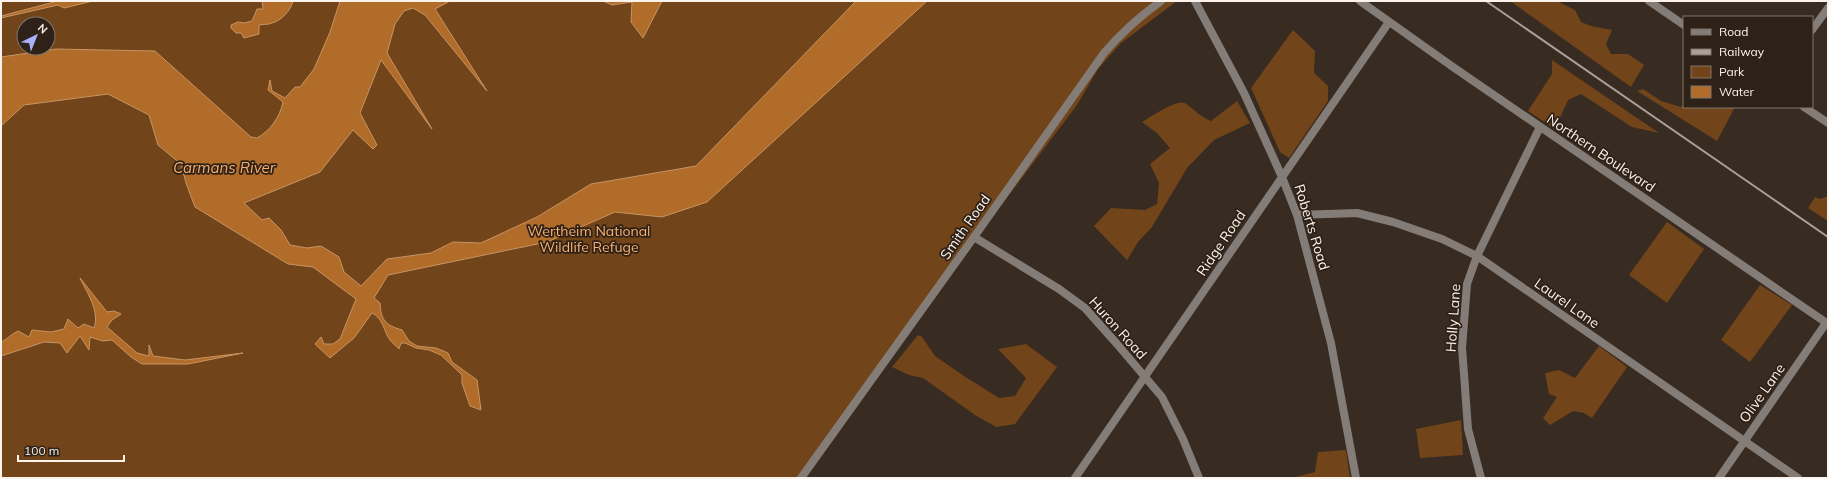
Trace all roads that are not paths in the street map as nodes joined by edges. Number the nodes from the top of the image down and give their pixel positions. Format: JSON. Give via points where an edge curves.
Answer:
{"nodes":[{"id":1,"x":1161,"y":1,"type":"edge"},
{"id":2,"x":1194,"y":1,"type":"edge"},
{"id":3,"x":1360,"y":1,"type":"edge"},
{"id":4,"x":1649,"y":1,"type":"edge"},
{"id":5,"x":1828,"y":8,"type":"edge"},
{"id":6,"x":1389,"y":22,"type":"junction"},
{"id":7,"x":1683,"y":24,"type":"edge"},
{"id":8,"x":1813,"y":29,"type":"edge"},
{"id":9,"x":1806,"y":108,"type":"edge"},
{"id":10,"x":1828,"y":123,"type":"edge"},
{"id":11,"x":1540,"y":127,"type":"junction"},
{"id":12,"x":1282,"y":177,"type":"junction"},
{"id":13,"x":1296,"y":215,"type":"junction"},
{"id":14,"x":974,"y":237,"type":"junction"},
{"id":15,"x":1477,"y":256,"type":"junction"},
{"id":16,"x":1827,"y":323,"type":"edge"},
{"id":17,"x":1145,"y":377,"type":"junction"},
{"id":18,"x":1744,"y":441,"type":"junction"},
{"id":19,"x":801,"y":478,"type":"edge"},
{"id":20,"x":1075,"y":478,"type":"edge"},
{"id":21,"x":1199,"y":478,"type":"edge"},
{"id":22,"x":1356,"y":478,"type":"edge"},
{"id":23,"x":1481,"y":478,"type":"edge"},
{"id":24,"x":1719,"y":478,"type":"edge"},
{"id":25,"x":1798,"y":478,"type":"edge"}],
"edges":[{"from":1,"to":14,"type":"street","name":"Smith Road","via":[[1122,32],[1104,53]]},
{"from":2,"to":12,"type":"street","name":"Roberts Road","via":[[1244,93]]},
{"from":3,"to":6,"type":"street","name":"Northern Boulevard"},
{"from":4,"to":7,"type":"street"},
{"from":5,"to":8,"type":"street"},
{"from":6,"to":11,"type":"street","name":"Northern Boulevard"},
{"from":6,"to":12,"type":"street","name":"Ridge Road"},
{"from":9,"to":10,"type":"street"},
{"from":11,"to":15,"type":"street","name":"Holly Lane"},
{"from":11,"to":16,"type":"street","name":"Northern Boulevard"},
{"from":12,"to":13,"type":"street","name":"Roberts Road"},
{"from":12,"to":17,"type":"street","name":"Ridge Road"},
{"from":13,"to":15,"type":"street","name":"Laurel Lane","via":[[1357,213],[1442,239]]},
{"from":13,"to":22,"type":"street","name":"Roberts Road","via":[[1331,343]]},
{"from":14,"to":17,"type":"street","name":"Huron Road","via":[[1059,289],[1084,308]]},
{"from":14,"to":19,"type":"street","name":"Smith Road"},
{"from":15,"to":18,"type":"street","name":"Laurel Lane"},
{"from":15,"to":23,"type":"street","name":"Holly Lane","via":[[1467,284],[1462,348],[1468,429]]},
{"from":16,"to":18,"type":"street","name":"Olive Lane"},
{"from":17,"to":20,"type":"street","name":"Ridge Road"},
{"from":17,"to":21,"type":"street","name":"Huron Road","via":[[1162,397],[1184,439]]},
{"from":18,"to":24,"type":"street","name":"Olive Lane"},
{"from":18,"to":25,"type":"street","name":"Laurel Lane"}]}
